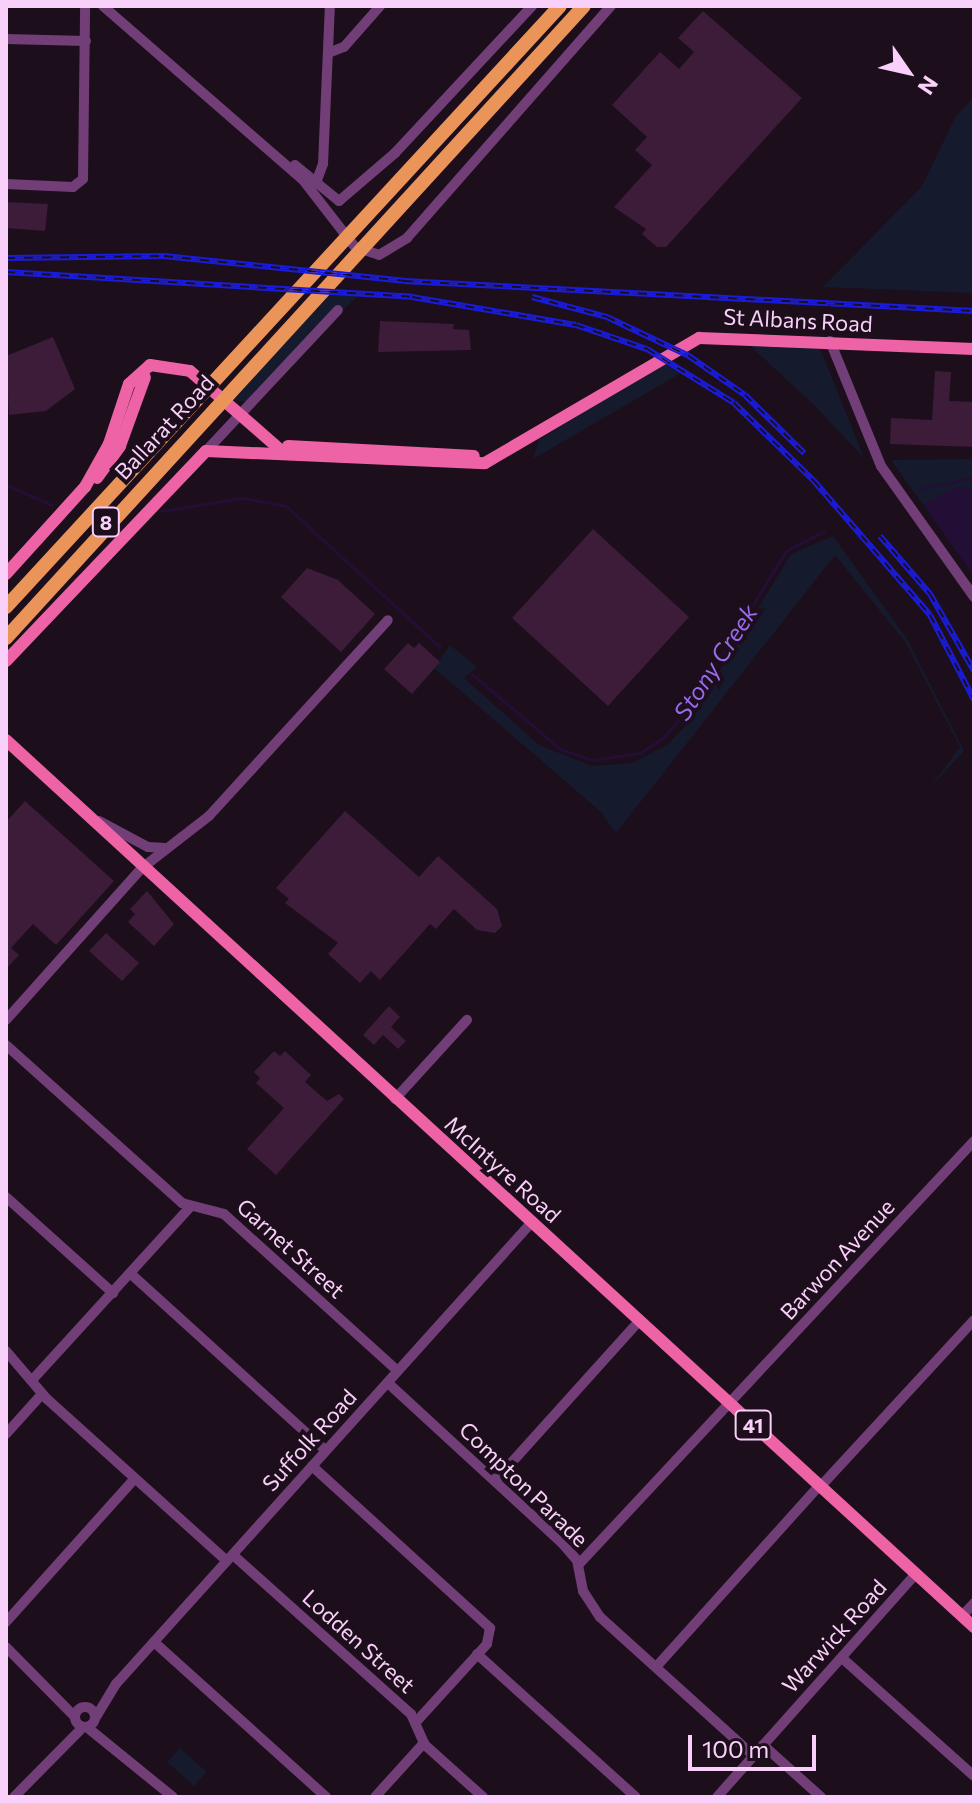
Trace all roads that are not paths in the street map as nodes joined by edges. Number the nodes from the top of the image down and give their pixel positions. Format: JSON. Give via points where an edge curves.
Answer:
{"nodes":[{"id":1,"x":85,"y":6,"type":"edge"},
{"id":2,"x":93,"y":6,"type":"edge"},
{"id":3,"x":103,"y":6,"type":"edge"},
{"id":4,"x":330,"y":6,"type":"edge"},
{"id":5,"x":380,"y":6,"type":"edge"},
{"id":6,"x":532,"y":6,"type":"edge"},
{"id":7,"x":560,"y":6,"type":"edge"},
{"id":8,"x":584,"y":6,"type":"edge"},
{"id":9,"x":611,"y":6,"type":"edge"},
{"id":10,"x":113,"y":10,"type":"edge"},
{"id":11,"x":87,"y":18,"type":"junction"},
{"id":12,"x":6,"y":39,"type":"edge"},
{"id":13,"x":86,"y":41,"type":"junction"},
{"id":14,"x":328,"y":53,"type":"junction"},
{"id":15,"x":309,"y":180,"type":"junction"},
{"id":16,"x":6,"y":184,"type":"edge"},
{"id":17,"x":336,"y":200,"type":"junction"},
{"id":18,"x":323,"y":208,"type":"junction"},
{"id":19,"x":331,"y":218,"type":"junction"},
{"id":20,"x":338,"y":310,"type":"dead end"},
{"id":21,"x":830,"y":341,"type":"junction"},
{"id":22,"x":974,"y":349,"type":"edge"},
{"id":23,"x":241,"y":415,"type":"junction"},
{"id":24,"x":261,"y":435,"type":"junction"},
{"id":25,"x":206,"y":451,"type":"junction"},
{"id":26,"x":287,"y":454,"type":"junction"},
{"id":27,"x":352,"y":455,"type":"junction"},
{"id":28,"x":6,"y":574,"type":"edge"},
{"id":29,"x":974,"y":597,"type":"edge"},
{"id":30,"x":7,"y":603,"type":"edge"},
{"id":31,"x":388,"y":620,"type":"dead end"},
{"id":32,"x":6,"y":638,"type":"edge"},
{"id":33,"x":6,"y":661,"type":"edge"},
{"id":34,"x":8,"y":743,"type":"edge"},
{"id":35,"x":82,"y":812,"type":"junction"},
{"id":36,"x":166,"y":848,"type":"junction"},
{"id":37,"x":142,"y":868,"type":"junction"},
{"id":38,"x":6,"y":1020,"type":"edge"},
{"id":39,"x":467,"y":1020,"type":"dead end"},
{"id":40,"x":6,"y":1045,"type":"edge"},
{"id":41,"x":395,"y":1099,"type":"junction"},
{"id":42,"x":974,"y":1141,"type":"edge"},
{"id":43,"x":6,"y":1197,"type":"edge"},
{"id":44,"x":190,"y":1207,"type":"junction"},
{"id":45,"x":532,"y":1222,"type":"junction"},
{"id":46,"x":131,"y":1274,"type":"junction"},
{"id":47,"x":113,"y":1293,"type":"junction"},
{"id":48,"x":974,"y":1320,"type":"edge"},
{"id":49,"x":639,"y":1321,"type":"junction"},
{"id":50,"x":6,"y":1351,"type":"edge"},
{"id":51,"x":398,"y":1371,"type":"junction"},
{"id":52,"x":34,"y":1378,"type":"junction"},
{"id":53,"x":388,"y":1383,"type":"junction"},
{"id":54,"x":42,"y":1394,"type":"junction"},
{"id":55,"x":730,"y":1404,"type":"junction"},
{"id":56,"x":6,"y":1434,"type":"edge"},
{"id":57,"x":326,"y":1451,"type":"junction"},
{"id":58,"x":312,"y":1466,"type":"junction"},
{"id":59,"x":135,"y":1478,"type":"junction"},
{"id":60,"x":495,"y":1481,"type":"junction"},
{"id":61,"x":820,"y":1486,"type":"junction"},
{"id":62,"x":230,"y":1558,"type":"junction"},
{"id":63,"x":579,"y":1564,"type":"junction"},
{"id":64,"x":916,"y":1574,"type":"junction"},
{"id":65,"x":974,"y":1603,"type":"edge"},
{"id":66,"x":962,"y":1616,"type":"junction"},
{"id":67,"x":6,"y":1622,"type":"edge"},
{"id":68,"x":974,"y":1627,"type":"edge"},
{"id":69,"x":154,"y":1642,"type":"junction"},
{"id":70,"x":6,"y":1647,"type":"edge"},
{"id":71,"x":477,"y":1654,"type":"junction"},
{"id":72,"x":842,"y":1658,"type":"junction"},
{"id":73,"x":656,"y":1667,"type":"junction"},
{"id":74,"x":116,"y":1684,"type":"junction"},
{"id":75,"x":57,"y":1692,"type":"junction"},
{"id":76,"x":86,"y":1707,"type":"junction"},
{"id":77,"x":417,"y":1721,"type":"junction"},
{"id":78,"x":85,"y":1722,"type":"junction"},
{"id":79,"x":424,"y":1743,"type":"junction"},
{"id":80,"x":763,"y":1745,"type":"junction"},
{"id":81,"x":754,"y":1756,"type":"junction"},
{"id":82,"x":974,"y":1776,"type":"edge"},
{"id":83,"x":169,"y":1796,"type":"edge"},
{"id":84,"x":14,"y":1797,"type":"edge"},
{"id":85,"x":326,"y":1797,"type":"edge"},
{"id":86,"x":375,"y":1797,"type":"edge"},
{"id":87,"x":483,"y":1797,"type":"edge"},
{"id":88,"x":636,"y":1797,"type":"edge"},
{"id":89,"x":717,"y":1797,"type":"edge"},
{"id":90,"x":821,"y":1797,"type":"edge"}],
"edges":[{"from":1,"to":11,"type":"street"},
{"from":2,"to":11,"type":"street"},
{"from":3,"to":10,"type":"street"},
{"from":4,"to":14,"type":"street"},
{"from":5,"to":14,"type":"street","via":[[344,47]]},
{"from":6,"to":17,"type":"street","via":[[395,153]]},
{"from":7,"to":30,"type":"highway","name":"Ballarat Road","number":"8"},
{"from":8,"to":32,"type":"highway","name":"Ballarat Road","number":"8","via":[[210,409]]},
{"from":9,"to":19,"type":"street","via":[[399,247],[385,255],[362,251]]},
{"from":10,"to":15,"type":"street"},
{"from":11,"to":13,"type":"street"},
{"from":12,"to":13,"type":"street"},
{"from":13,"to":16,"type":"street","via":[[80,184]]},
{"from":14,"to":15,"type":"street","via":[[323,153]]},
{"from":15,"to":17,"type":"street"},
{"from":15,"to":18,"type":"street"},
{"from":17,"to":18,"type":"street"},
{"from":17,"to":19,"type":"street","via":[[342,211]]},
{"from":18,"to":19,"type":"street"},
{"from":20,"to":23,"type":"street"},
{"from":21,"to":22,"type":"main road","name":"St Albans Road"},
{"from":21,"to":27,"type":"main road","name":"St Albans Road","via":[[732,335],[682,343],[509,453],[461,460]]},
{"from":21,"to":29,"type":"street","via":[[877,459]]},
{"from":23,"to":24,"type":"main road","name":"St Albans Road"},
{"from":23,"to":25,"type":"street"},
{"from":23,"to":28,"type":"main road","name":"St Albans Road","via":[[190,371],[150,365],[132,380],[109,453]]},
{"from":24,"to":26,"type":"main road","name":"St Albans Road"},
{"from":24,"to":27,"type":"main road","name":"St Albans Road","via":[[285,446]]},
{"from":25,"to":26,"type":"main road","name":"St Albans Road"},
{"from":25,"to":33,"type":"main road"},
{"from":26,"to":27,"type":"main road","name":"St Albans Road"},
{"from":31,"to":36,"type":"street","via":[[209,816]]},
{"from":34,"to":35,"type":"main road","name":"McIntyre Road","number":"41"},
{"from":35,"to":36,"type":"street","via":[[148,847]]},
{"from":35,"to":37,"type":"main road","name":"McIntyre Road","number":"41"},
{"from":36,"to":37,"type":"street"},
{"from":37,"to":38,"type":"street"},
{"from":37,"to":41,"type":"main road","name":"McIntyre Road","number":"41"},
{"from":39,"to":41,"type":"street"},
{"from":40,"to":44,"type":"street","name":"Garnet Street"},
{"from":41,"to":45,"type":"main road","name":"McIntyre Road","number":"41"},
{"from":42,"to":55,"type":"street","name":"Barwon Avenue"},
{"from":43,"to":47,"type":"street"},
{"from":44,"to":46,"type":"street"},
{"from":44,"to":51,"type":"street","name":"Garnet Street","via":[[224,1214]]},
{"from":45,"to":49,"type":"main road","name":"McIntyre Road","number":"41"},
{"from":45,"to":51,"type":"street","name":"Suffolk Road"},
{"from":46,"to":47,"type":"street"},
{"from":46,"to":57,"type":"street"},
{"from":47,"to":52,"type":"street"},
{"from":48,"to":61,"type":"street"},
{"from":49,"to":55,"type":"main road","name":"McIntyre Road","number":"41"},
{"from":49,"to":60,"type":"street"},
{"from":50,"to":52,"type":"street"},
{"from":51,"to":53,"type":"street","name":"Suffolk Road"},
{"from":52,"to":54,"type":"street"},
{"from":53,"to":57,"type":"street","name":"Suffolk Road"},
{"from":53,"to":60,"type":"street","name":"Compton Parade"},
{"from":54,"to":56,"type":"street"},
{"from":54,"to":59,"type":"street","name":"Lodden Street"},
{"from":55,"to":61,"type":"main road","name":"McIntyre Road","number":"41"},
{"from":55,"to":63,"type":"street","name":"Barwon Avenue"},
{"from":57,"to":58,"type":"street","name":"Suffolk Road"},
{"from":58,"to":62,"type":"street","name":"Suffolk Road"},
{"from":58,"to":71,"type":"street","via":[[491,1632]]},
{"from":59,"to":62,"type":"street","name":"Lodden Street"},
{"from":59,"to":67,"type":"street"},
{"from":60,"to":63,"type":"street","name":"Compton Parade"},
{"from":61,"to":64,"type":"main road","name":"McIntyre Road","number":"41"},
{"from":61,"to":73,"type":"street"},
{"from":62,"to":69,"type":"street","name":"Suffolk Road"},
{"from":62,"to":77,"type":"street","name":"Lodden Street"},
{"from":63,"to":73,"type":"street","name":"Compton Parade","via":[[594,1610]]},
{"from":64,"to":66,"type":"main road","name":"McIntyre Road","number":"41"},
{"from":64,"to":72,"type":"street","name":"Warwick Road"},
{"from":65,"to":66,"type":"street"},
{"from":66,"to":68,"type":"main road","name":"McIntyre Road","number":"41"},
{"from":69,"to":74,"type":"street","name":"Suffolk Road"},
{"from":69,"to":85,"type":"street"},
{"from":70,"to":75,"type":"street"},
{"from":71,"to":77,"type":"street"},
{"from":71,"to":88,"type":"street"},
{"from":72,"to":80,"type":"street","name":"Warwick Road"},
{"from":72,"to":82,"type":"street"},
{"from":73,"to":81,"type":"street","name":"Compton Parade"},
{"from":74,"to":76,"type":"street","name":"Suffolk Road"},
{"from":74,"to":78,"type":"street","name":"Suffolk Road"},
{"from":75,"to":76,"type":"street"},
{"from":75,"to":78,"type":"street"},
{"from":76,"to":78,"type":"street","name":"Suffolk Road"},
{"from":77,"to":79,"type":"street","name":"Lodden Street"},
{"from":78,"to":83,"type":"street"},
{"from":78,"to":84,"type":"street","name":"Suffolk Road"},
{"from":79,"to":86,"type":"street"},
{"from":79,"to":87,"type":"street","name":"Lodden Street"},
{"from":80,"to":81,"type":"street","name":"Warwick Road"},
{"from":80,"to":90,"type":"street"},
{"from":81,"to":89,"type":"street","name":"Warwick Road"}]}
